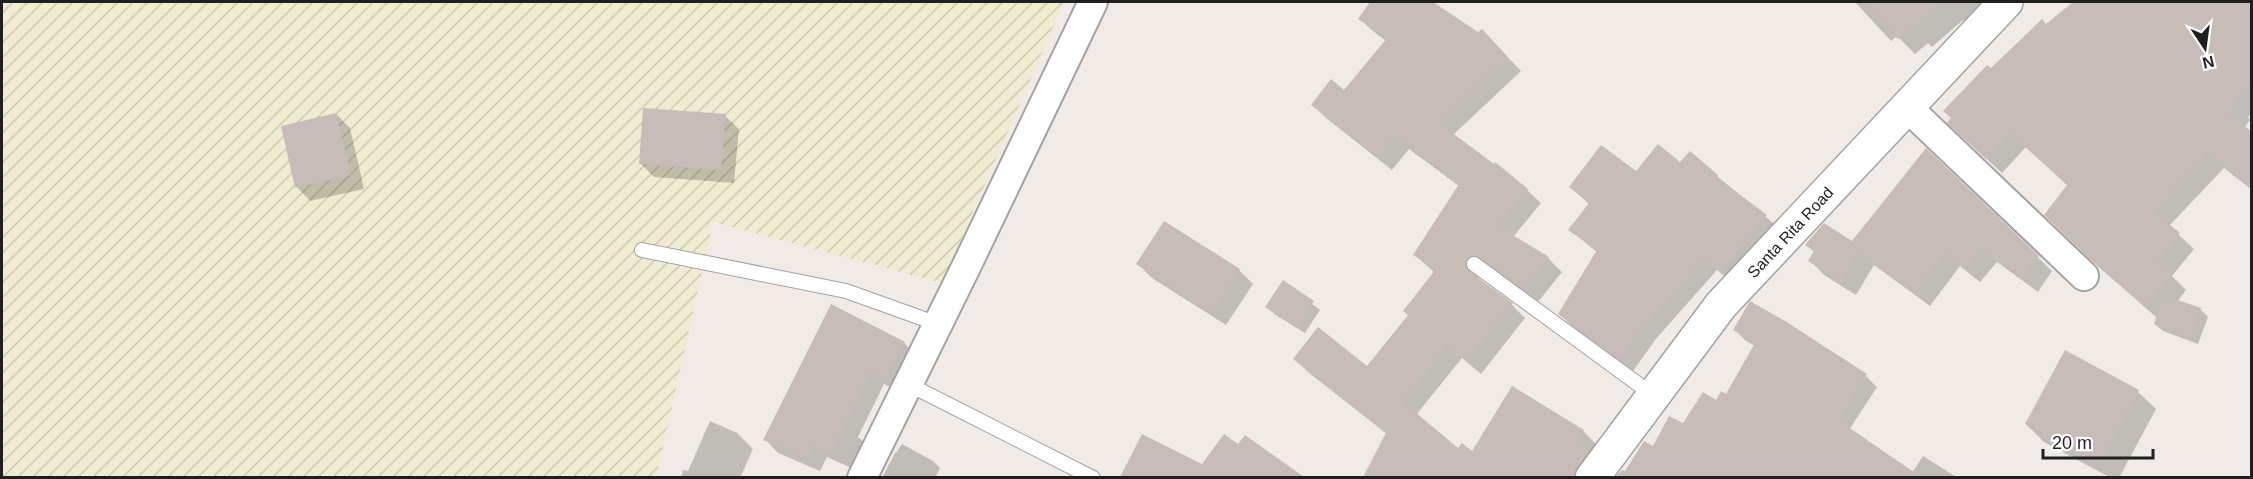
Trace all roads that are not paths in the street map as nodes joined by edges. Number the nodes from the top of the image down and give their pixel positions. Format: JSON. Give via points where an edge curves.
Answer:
{"nodes":[{"id":1,"x":1093,"y":2,"type":"edge"},
{"id":2,"x":2006,"y":2,"type":"edge"},
{"id":3,"x":1907,"y":107,"type":"junction"},
{"id":4,"x":642,"y":250,"type":"dead end"},
{"id":5,"x":1474,"y":264,"type":"dead end"},
{"id":6,"x":2084,"y":276,"type":"dead end"},
{"id":7,"x":938,"y":324,"type":"junction"},
{"id":8,"x":908,"y":384,"type":"junction"},
{"id":9,"x":1653,"y":395,"type":"junction"},
{"id":10,"x":862,"y":477,"type":"edge"},
{"id":11,"x":1093,"y":477,"type":"edge"},
{"id":12,"x":1592,"y":477,"type":"edge"}],
"edges":[{"from":1,"to":7,"type":"street"},
{"from":2,"to":3,"type":"street","name":"Santa Rita Road"},
{"from":3,"to":6,"type":"street"},
{"from":3,"to":9,"type":"street","name":"Santa Rita Road","via":[[1721,305]]},
{"from":4,"to":7,"type":"lane","via":[[846,291]]},
{"from":5,"to":9,"type":"lane"},
{"from":7,"to":8,"type":"street"},
{"from":8,"to":10,"type":"street"},
{"from":8,"to":11,"type":"lane"},
{"from":9,"to":12,"type":"street","name":"Santa Rita Road"}]}
